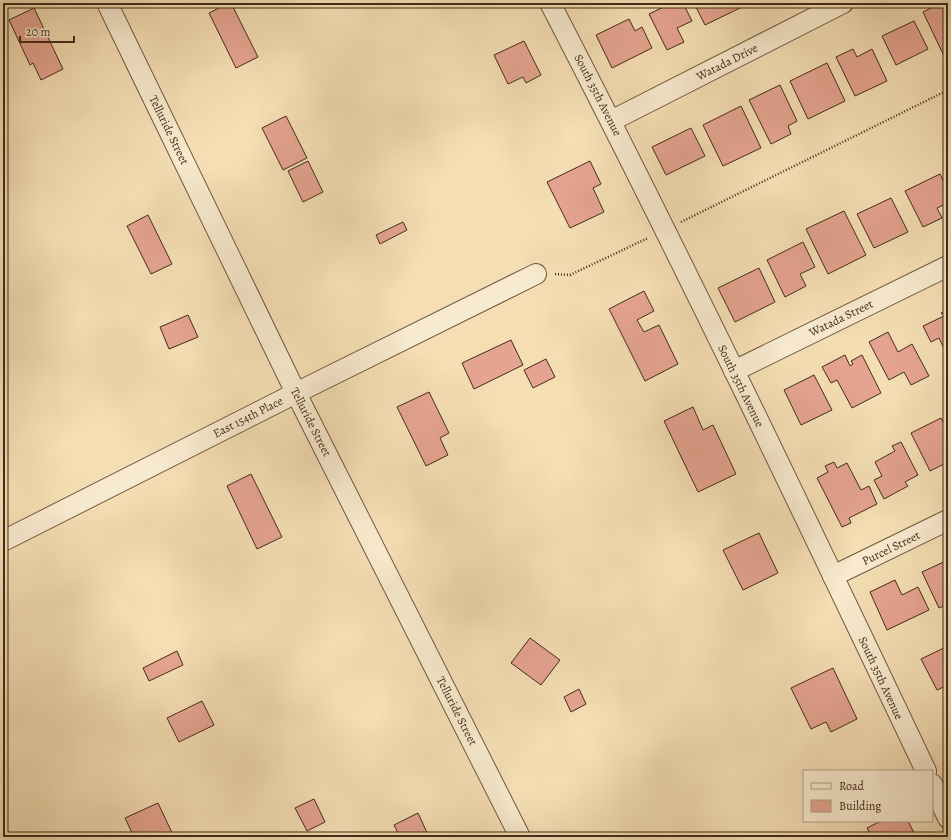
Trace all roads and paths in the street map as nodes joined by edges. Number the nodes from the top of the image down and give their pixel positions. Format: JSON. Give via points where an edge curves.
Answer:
{"nodes":[{"id":1,"x":107,"y":3,"type":"edge"},
{"id":2,"x":550,"y":3,"type":"edge"},
{"id":3,"x":843,"y":3,"type":"edge"},
{"id":4,"x":948,"y":90,"type":"edge"},
{"id":5,"x":611,"y":121,"type":"junction"},
{"id":6,"x":665,"y":230,"type":"junction"},
{"id":7,"x":948,"y":266,"type":"edge"},
{"id":8,"x":536,"y":274,"type":"joint"},
{"id":9,"x":734,"y":371,"type":"junction"},
{"id":10,"x":296,"y":393,"type":"junction"},
{"id":11,"x":948,"y":520,"type":"edge"},
{"id":12,"x":3,"y":541,"type":"edge"},
{"id":13,"x":833,"y":576,"type":"junction"},
{"id":14,"x":926,"y":770,"type":"edge"},
{"id":15,"x":933,"y":786,"type":"edge"},
{"id":16,"x":948,"y":818,"type":"edge"},
{"id":17,"x":520,"y":837,"type":"edge"}],
"edges":[{"from":1,"to":10,"type":"street","name":"Telluride Street"},
{"from":2,"to":5,"type":"street","name":"South 35th Avenue"},
{"from":3,"to":5,"type":"street","name":"Watada Drive"},
{"from":4,"to":6,"type":"path"},
{"from":5,"to":6,"type":"street","name":"South 35th Avenue"},
{"from":6,"to":8,"type":"path","via":[[570,275]]},
{"from":6,"to":9,"type":"street","name":"South 35th Avenue"},
{"from":7,"to":9,"type":"street","name":"Watada Street"},
{"from":8,"to":10,"type":"street","name":"East 154th Place"},
{"from":9,"to":13,"type":"street","name":"South 35th Avenue"},
{"from":10,"to":12,"type":"street","name":"East 154th Place"},
{"from":10,"to":17,"type":"street","name":"Telluride Street"},
{"from":11,"to":13,"type":"street","name":"Purcel Street"},
{"from":13,"to":14,"type":"street","name":"South 35th Avenue"},
{"from":15,"to":16,"type":"street"}]}
